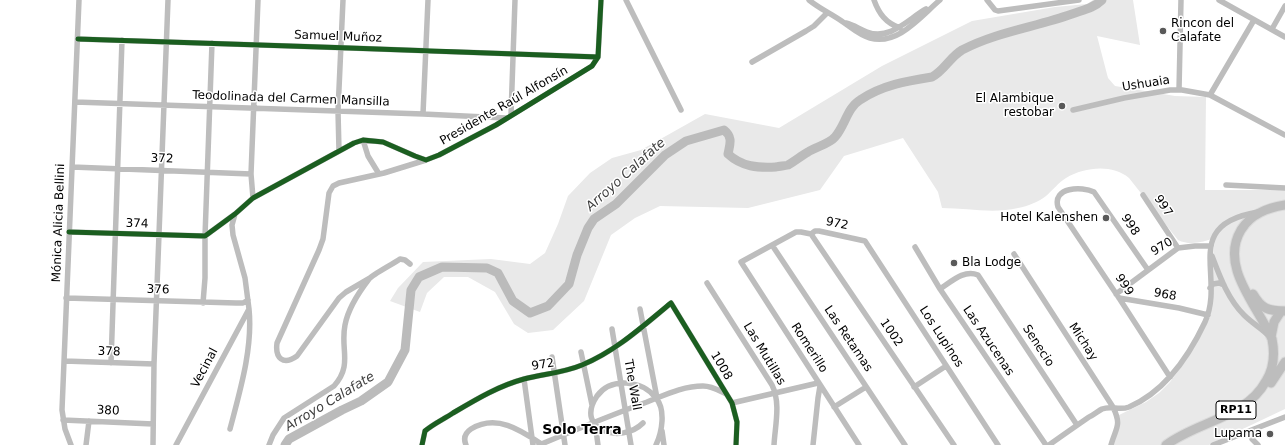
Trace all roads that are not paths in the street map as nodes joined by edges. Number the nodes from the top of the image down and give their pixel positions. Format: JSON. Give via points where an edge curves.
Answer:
{"nodes":[{"id":1,"x":79,"y":0,"type":"edge"},
{"id":2,"x":168,"y":0,"type":"edge"},
{"id":3,"x":258,"y":0,"type":"edge"},
{"id":4,"x":343,"y":0,"type":"edge"},
{"id":5,"x":428,"y":0,"type":"edge"},
{"id":6,"x":514,"y":0,"type":"edge"},
{"id":7,"x":601,"y":0,"type":"edge"},
{"id":8,"x":626,"y":0,"type":"edge"},
{"id":9,"x":809,"y":0,"type":"edge"},
{"id":10,"x":874,"y":0,"type":"edge"},
{"id":11,"x":940,"y":0,"type":"edge"},
{"id":12,"x":987,"y":0,"type":"edge"},
{"id":13,"x":1079,"y":0,"type":"edge"},
{"id":14,"x":1181,"y":0,"type":"edge"},
{"id":15,"x":1219,"y":0,"type":"edge"},
{"id":16,"x":1285,"y":6,"type":"edge"},
{"id":17,"x":932,"y":7,"type":"junction"},
{"id":18,"x":827,"y":13,"type":"junction"},
{"id":19,"x":1254,"y":20,"type":"junction"},
{"id":20,"x":842,"y":22,"type":"junction"},
{"id":21,"x":899,"y":28,"type":"junction"},
{"id":22,"x":907,"y":29,"type":"junction"},
{"id":23,"x":1272,"y":29,"type":"junction"},
{"id":24,"x":1285,"y":37,"type":"edge"},
{"id":25,"x":78,"y":39,"type":"junction"},
{"id":26,"x":122,"y":40,"type":"junction"},
{"id":27,"x":166,"y":41,"type":"junction"},
{"id":28,"x":212,"y":42,"type":"junction"},
{"id":29,"x":257,"y":44,"type":"junction"},
{"id":30,"x":340,"y":48,"type":"junction"},
{"id":31,"x":426,"y":51,"type":"junction"},
{"id":32,"x":512,"y":54,"type":"junction"},
{"id":33,"x":598,"y":57,"type":"junction"},
{"id":34,"x":752,"y":62,"type":"dead end"},
{"id":35,"x":1178,"y":90,"type":"junction"},
{"id":36,"x":1210,"y":95,"type":"junction"},
{"id":37,"x":75,"y":102,"type":"junction"},
{"id":38,"x":120,"y":104,"type":"junction"},
{"id":39,"x":164,"y":105,"type":"junction"},
{"id":40,"x":210,"y":107,"type":"junction"},
{"id":41,"x":254,"y":109,"type":"junction"},
{"id":42,"x":681,"y":110,"type":"dead end"},
{"id":43,"x":1073,"y":110,"type":"dead end"},
{"id":44,"x":338,"y":111,"type":"junction"},
{"id":45,"x":423,"y":114,"type":"junction"},
{"id":46,"x":508,"y":117,"type":"junction"},
{"id":47,"x":1285,"y":134,"type":"edge"},
{"id":48,"x":363,"y":140,"type":"junction"},
{"id":49,"x":339,"y":151,"type":"junction"},
{"id":50,"x":426,"y":160,"type":"junction"},
{"id":51,"x":72,"y":167,"type":"junction"},
{"id":52,"x":118,"y":168,"type":"junction"},
{"id":53,"x":161,"y":170,"type":"junction"},
{"id":54,"x":208,"y":172,"type":"junction"},
{"id":55,"x":251,"y":174,"type":"junction"},
{"id":56,"x":379,"y":174,"type":"junction"},
{"id":57,"x":1226,"y":185,"type":"dead end"},
{"id":58,"x":1285,"y":188,"type":"edge"},
{"id":59,"x":1094,"y":192,"type":"joint"},
{"id":60,"x":1142,"y":195,"type":"dead end"},
{"id":61,"x":253,"y":198,"type":"junction"},
{"id":62,"x":1285,"y":205,"type":"edge"},
{"id":63,"x":1262,"y":211,"type":"junction"},
{"id":64,"x":1285,"y":211,"type":"edge"},
{"id":65,"x":235,"y":214,"type":"junction"},
{"id":66,"x":69,"y":232,"type":"junction"},
{"id":67,"x":115,"y":234,"type":"junction"},
{"id":68,"x":811,"y":234,"type":"junction"},
{"id":69,"x":159,"y":235,"type":"junction"},
{"id":70,"x":205,"y":236,"type":"junction"},
{"id":71,"x":865,"y":241,"type":"joint"},
{"id":72,"x":772,"y":245,"type":"junction"},
{"id":73,"x":915,"y":247,"type":"dead end"},
{"id":74,"x":1178,"y":248,"type":"junction"},
{"id":75,"x":1210,"y":249,"type":"junction"},
{"id":76,"x":1014,"y":254,"type":"dead end"},
{"id":77,"x":741,"y":262,"type":"joint"},
{"id":78,"x":410,"y":264,"type":"dead end"},
{"id":79,"x":1148,"y":270,"type":"junction"},
{"id":80,"x":370,"y":278,"type":"junction"},
{"id":81,"x":707,"y":283,"type":"dead end"},
{"id":82,"x":1224,"y":285,"type":"junction"},
{"id":83,"x":1210,"y":288,"type":"junction"},
{"id":84,"x":940,"y":289,"type":"junction"},
{"id":85,"x":1117,"y":296,"type":"junction"},
{"id":86,"x":66,"y":298,"type":"junction"},
{"id":87,"x":113,"y":299,"type":"junction"},
{"id":88,"x":248,"y":300,"type":"junction"},
{"id":89,"x":157,"y":301,"type":"junction"},
{"id":90,"x":203,"y":303,"type":"junction"},
{"id":91,"x":671,"y":303,"type":"joint"},
{"id":92,"x":249,"y":309,"type":"junction"},
{"id":93,"x":640,"y":309,"type":"dead end"},
{"id":94,"x":1283,"y":311,"type":"edge"},
{"id":95,"x":1208,"y":315,"type":"junction"},
{"id":96,"x":644,"y":325,"type":"junction"},
{"id":97,"x":612,"y":329,"type":"dead end"},
{"id":98,"x":1272,"y":341,"type":"junction"},
{"id":99,"x":614,"y":348,"type":"junction"},
{"id":100,"x":581,"y":352,"type":"dead end"},
{"id":101,"x":552,"y":357,"type":"dead end"},
{"id":102,"x":1285,"y":358,"type":"edge"},
{"id":103,"x":64,"y":362,"type":"junction"},
{"id":104,"x":1285,"y":362,"type":"edge"},
{"id":105,"x":111,"y":363,"type":"junction"},
{"id":106,"x":154,"y":364,"type":"junction"},
{"id":107,"x":584,"y":365,"type":"junction"},
{"id":108,"x":946,"y":366,"type":"junction"},
{"id":109,"x":554,"y":374,"type":"junction"},
{"id":110,"x":1170,"y":377,"type":"junction"},
{"id":111,"x":524,"y":379,"type":"junction"},
{"id":112,"x":621,"y":382,"type":"junction"},
{"id":113,"x":819,"y":385,"type":"junction"},
{"id":114,"x":866,"y":387,"type":"junction"},
{"id":115,"x":914,"y":387,"type":"junction"},
{"id":116,"x":776,"y":393,"type":"junction"},
{"id":117,"x":728,"y":395,"type":"junction"},
{"id":118,"x":657,"y":398,"type":"junction"},
{"id":119,"x":732,"y":403,"type":"junction"},
{"id":120,"x":592,"y":407,"type":"junction"},
{"id":121,"x":834,"y":407,"type":"junction"},
{"id":122,"x":1113,"y":407,"type":"junction"},
{"id":123,"x":626,"y":410,"type":"junction"},
{"id":124,"x":1285,"y":417,"type":"edge"},
{"id":125,"x":63,"y":420,"type":"junction"},
{"id":126,"x":89,"y":421,"type":"junction"},
{"id":127,"x":592,"y":423,"type":"junction"},
{"id":128,"x":643,"y":423,"type":"dead end"},
{"id":129,"x":153,"y":424,"type":"junction"},
{"id":130,"x":1077,"y":425,"type":"junction"},
{"id":131,"x":230,"y":429,"type":"dead end"},
{"id":132,"x":661,"y":429,"type":"junction"},
{"id":133,"x":596,"y":430,"type":"junction"},
{"id":134,"x":1249,"y":431,"type":"junction"},
{"id":135,"x":564,"y":435,"type":"junction"},
{"id":136,"x":532,"y":438,"type":"junction"},
{"id":137,"x":627,"y":438,"type":"junction"},
{"id":138,"x":612,"y":439,"type":"dead end"},
{"id":139,"x":153,"y":442,"type":"edge"},
{"id":140,"x":71,"y":445,"type":"edge"},
{"id":141,"x":86,"y":445,"type":"edge"},
{"id":142,"x":159,"y":445,"type":"edge"},
{"id":143,"x":176,"y":445,"type":"edge"},
{"id":144,"x":269,"y":445,"type":"edge"},
{"id":145,"x":422,"y":445,"type":"edge"},
{"id":146,"x":466,"y":445,"type":"edge"},
{"id":147,"x":533,"y":445,"type":"edge"},
{"id":148,"x":541,"y":445,"type":"edge"},
{"id":149,"x":565,"y":445,"type":"edge"},
{"id":150,"x":598,"y":445,"type":"edge"},
{"id":151,"x":631,"y":445,"type":"edge"},
{"id":152,"x":656,"y":445,"type":"edge"},
{"id":153,"x":664,"y":445,"type":"edge"},
{"id":154,"x":736,"y":445,"type":"edge"},
{"id":155,"x":774,"y":445,"type":"edge"},
{"id":156,"x":813,"y":445,"type":"edge"},
{"id":157,"x":859,"y":445,"type":"edge"},
{"id":158,"x":905,"y":445,"type":"edge"},
{"id":159,"x":954,"y":445,"type":"edge"},
{"id":160,"x":998,"y":445,"type":"edge"},
{"id":161,"x":1046,"y":445,"type":"edge"},
{"id":162,"x":1049,"y":445,"type":"edge"},
{"id":163,"x":1111,"y":445,"type":"edge"},
{"id":164,"x":1166,"y":445,"type":"edge"},
{"id":165,"x":1175,"y":445,"type":"edge"},
{"id":166,"x":1213,"y":445,"type":"edge"},
{"id":167,"x":1258,"y":445,"type":"edge"}],
"edges":[{"from":1,"to":25,"type":"street","name":"Mónica Alicia Bellini"},
{"from":2,"to":27,"type":"street"},
{"from":3,"to":29,"type":"street"},
{"from":4,"to":30,"type":"street"},
{"from":5,"to":31,"type":"street"},
{"from":6,"to":32,"type":"street"},
{"from":7,"to":33,"type":"street"},
{"from":8,"to":42,"type":"street"},
{"from":9,"to":18,"type":"street"},
{"from":10,"to":21,"type":"street","via":[[886,21]]},
{"from":11,"to":17,"type":"street"},
{"from":12,"to":13,"type":"street","via":[[998,11]]},
{"from":14,"to":35,"type":"street"},
{"from":15,"to":19,"type":"street"},
{"from":16,"to":23,"type":"street"},
{"from":17,"to":21,"type":"street"},
{"from":17,"to":22,"type":"street"},
{"from":18,"to":20,"type":"street"},
{"from":18,"to":34,"type":"street","via":[[814,26]]},
{"from":19,"to":23,"type":"street"},
{"from":19,"to":36,"type":"street"},
{"from":20,"to":21,"type":"street","via":[[873,33],[885,33]]},
{"from":20,"to":22,"type":"street","via":[[873,39],[890,38]]},
{"from":21,"to":22,"type":"street"},
{"from":23,"to":24,"type":"street"},
{"from":25,"to":26,"type":"street","name":"Samuel Muñoz"},
{"from":25,"to":37,"type":"street","name":"Mónica Alicia Bellini"},
{"from":26,"to":27,"type":"street","name":"Samuel Muñoz"},
{"from":26,"to":38,"type":"street"},
{"from":27,"to":28,"type":"street","name":"Samuel Muñoz"},
{"from":27,"to":39,"type":"street"},
{"from":28,"to":29,"type":"street","name":"Samuel Muñoz"},
{"from":28,"to":40,"type":"street"},
{"from":29,"to":30,"type":"street","name":"Samuel Muñoz"},
{"from":29,"to":41,"type":"street"},
{"from":30,"to":31,"type":"street","name":"Samuel Muñoz"},
{"from":30,"to":44,"type":"street"},
{"from":31,"to":32,"type":"street","name":"Samuel Muñoz"},
{"from":31,"to":45,"type":"street"},
{"from":32,"to":33,"type":"street","name":"Samuel Muñoz"},
{"from":32,"to":46,"type":"street"},
{"from":33,"to":46,"type":"street","name":"Presidente Raúl Alfonsín","via":[[592,66]]},
{"from":35,"to":36,"type":"street","name":"Ushuaia"},
{"from":35,"to":43,"type":"street","name":"Ushuaia","via":[[1124,98]]},
{"from":36,"to":47,"type":"street","name":"Ushuaia"},
{"from":37,"to":38,"type":"street","name":"Teodolinada del Carmen Mansilla"},
{"from":37,"to":51,"type":"street","name":"Mónica Alicia Bellini"},
{"from":38,"to":39,"type":"street","name":"Teodolinada del Carmen Mansilla"},
{"from":38,"to":52,"type":"street"},
{"from":39,"to":40,"type":"street","name":"Teodolinada del Carmen Mansilla"},
{"from":39,"to":53,"type":"street"},
{"from":40,"to":41,"type":"street","name":"Teodolinada del Carmen Mansilla"},
{"from":40,"to":54,"type":"street"},
{"from":41,"to":44,"type":"street","name":"Teodolinada del Carmen Mansilla"},
{"from":41,"to":55,"type":"street"},
{"from":44,"to":45,"type":"street","name":"Teodolinada del Carmen Mansilla"},
{"from":44,"to":49,"type":"street"},
{"from":45,"to":46,"type":"street","name":"Teodolinada del Carmen Mansilla"},
{"from":46,"to":50,"type":"street","name":"Presidente Raúl Alfonsín"},
{"from":48,"to":49,"type":"street"},
{"from":48,"to":50,"type":"street","via":[[383,142]]},
{"from":48,"to":56,"type":"street","via":[[368,156]]},
{"from":49,"to":61,"type":"street"},
{"from":50,"to":56,"type":"street","name":"Presidente Raúl Alfonsín"},
{"from":51,"to":52,"type":"street","name":"372"},
{"from":51,"to":66,"type":"street","name":"Mónica Alicia Bellini"},
{"from":52,"to":53,"type":"street","name":"372"},
{"from":52,"to":67,"type":"street"},
{"from":53,"to":54,"type":"street","name":"372"},
{"from":53,"to":69,"type":"street"},
{"from":54,"to":55,"type":"street","name":"372"},
{"from":54,"to":70,"type":"street"},
{"from":55,"to":61,"type":"street"},
{"from":56,"to":80,"type":"street","name":"Presidente Raúl Alfonsín","via":[[339,183],[331,188],[320,250],[277,343],[276,352],[279,358],[285,361],[297,356],[339,298]]},
{"from":57,"to":58,"type":"street"},
{"from":59,"to":79,"type":"street","name":"998"},
{"from":59,"to":85,"type":"street","name":"999","via":[[1084,188],[1069,190],[1058,197],[1058,207]]},
{"from":60,"to":74,"type":"street","name":"997"},
{"from":61,"to":65,"type":"street"},
{"from":62,"to":63,"type":"main road"},
{"from":63,"to":75,"type":"street","via":[[1241,215],[1230,221],[1217,232]]},
{"from":63,"to":98,"type":"main road","via":[[1249,221],[1239,234],[1235,262],[1246,293]]},
{"from":64,"to":94,"type":"main road","number":"RP11","via":[[1270,214],[1254,223],[1245,236],[1240,252],[1243,272],[1257,300],[1270,311]]},
{"from":65,"to":70,"type":"street"},
{"from":65,"to":88,"type":"street","via":[[233,235]]},
{"from":66,"to":67,"type":"street","name":"374"},
{"from":66,"to":86,"type":"street","name":"Mónica Alicia Bellini"},
{"from":67,"to":69,"type":"street","name":"374"},
{"from":67,"to":87,"type":"street"},
{"from":68,"to":71,"type":"street","name":"972","via":[[815,230]]},
{"from":68,"to":72,"type":"street","name":"972","via":[[796,232]]},
{"from":68,"to":115,"type":"street","name":"1002"},
{"from":69,"to":70,"type":"street","name":"374"},
{"from":69,"to":89,"type":"street"},
{"from":70,"to":90,"type":"street"},
{"from":71,"to":108,"type":"street","name":"Los Lupinos"},
{"from":72,"to":77,"type":"street","name":"972"},
{"from":72,"to":114,"type":"street","name":"Las Retamas"},
{"from":73,"to":84,"type":"street","name":"Las Azucenas"},
{"from":74,"to":75,"type":"street","name":"970","via":[[1195,246]]},
{"from":74,"to":79,"type":"street","name":"970"},
{"from":75,"to":82,"type":"street"},
{"from":75,"to":83,"type":"street"},
{"from":76,"to":122,"type":"street","name":"Michay"},
{"from":77,"to":113,"type":"street","name":"Romerillo"},
{"from":78,"to":80,"type":"street","via":[[400,260]]},
{"from":79,"to":85,"type":"street","name":"970"},
{"from":80,"to":144,"type":"street","via":[[346,319],[345,369],[340,380],[284,418]]},
{"from":81,"to":116,"type":"street","name":"Las Mutillas"},
{"from":82,"to":83,"type":"street","via":[[1216,283]]},
{"from":82,"to":98,"type":"street","via":[[1241,312]]},
{"from":83,"to":95,"type":"street"},
{"from":84,"to":130,"type":"street","name":"Senecio","via":[[966,274],[974,274],[981,279]]},
{"from":84,"to":161,"type":"street","name":"Las Azucenas"},
{"from":85,"to":95,"type":"street","name":"968"},
{"from":85,"to":110,"type":"street","name":"999"},
{"from":86,"to":87,"type":"street","name":"376"},
{"from":86,"to":103,"type":"street","name":"Mónica Alicia Bellini"},
{"from":87,"to":89,"type":"street","name":"376"},
{"from":87,"to":105,"type":"street"},
{"from":88,"to":90,"type":"street","name":"376","via":[[243,303]]},
{"from":88,"to":92,"type":"street"},
{"from":89,"to":90,"type":"street","name":"376"},
{"from":89,"to":106,"type":"street"},
{"from":91,"to":96,"type":"street","name":"972"},
{"from":91,"to":117,"type":"street","name":"1008"},
{"from":92,"to":131,"type":"street","via":[[250,337]]},
{"from":92,"to":143,"type":"street","name":"Vecinal"},
{"from":93,"to":96,"type":"street"},
{"from":94,"to":98,"type":"main road","number":"RP11","via":[[1274,322]]},
{"from":95,"to":110,"type":"street","via":[[1192,347]]},
{"from":96,"to":99,"type":"street","name":"972"},
{"from":96,"to":118,"type":"street"},
{"from":97,"to":99,"type":"street","name":"The Wall"},
{"from":98,"to":102,"type":"main road","via":[[1280,355]]},
{"from":98,"to":164,"type":"main road","number":"RP11","via":[[1272,370],[1255,397],[1237,410],[1183,434]]},
{"from":99,"to":107,"type":"street","name":"972"},
{"from":99,"to":112,"type":"street","name":"The Wall"},
{"from":100,"to":107,"type":"street"},
{"from":101,"to":109,"type":"street"},
{"from":103,"to":105,"type":"street","name":"378"},
{"from":103,"to":125,"type":"street","name":"Mónica Alicia Bellini"},
{"from":104,"to":165,"type":"main road","number":"RP11","via":[[1254,405]]},
{"from":105,"to":106,"type":"street","name":"378"},
{"from":106,"to":129,"type":"street"},
{"from":107,"to":109,"type":"street","name":"972"},
{"from":107,"to":120,"type":"street"},
{"from":108,"to":115,"type":"street"},
{"from":108,"to":160,"type":"street","name":"Los Lupinos"},
{"from":109,"to":111,"type":"street","name":"972"},
{"from":109,"to":135,"type":"street"},
{"from":110,"to":122,"type":"street","via":[[1143,400],[1121,409]]},
{"from":111,"to":136,"type":"street"},
{"from":111,"to":145,"type":"street","name":"972","via":[[494,390],[427,429]]},
{"from":112,"to":118,"type":"street","via":[[641,386]]},
{"from":112,"to":120,"type":"street","via":[[604,389],[596,397]]},
{"from":112,"to":123,"type":"street","name":"The Wall"},
{"from":113,"to":116,"type":"street"},
{"from":113,"to":121,"type":"street","name":"Romerillo"},
{"from":113,"to":156,"type":"street"},
{"from":114,"to":121,"type":"street"},
{"from":114,"to":158,"type":"street","name":"Las Retamas"},
{"from":115,"to":159,"type":"street","name":"1002"},
{"from":116,"to":119,"type":"street"},
{"from":116,"to":155,"type":"street","name":"Las Mutillas"},
{"from":117,"to":118,"type":"street","via":[[712,387],[702,386]]},
{"from":117,"to":119,"type":"street","name":"1008"},
{"from":118,"to":123,"type":"street"},
{"from":118,"to":132,"type":"street","via":[[662,414]]},
{"from":119,"to":154,"type":"street","name":"1008","via":[[737,422]]},
{"from":120,"to":127,"type":"street"},
{"from":121,"to":157,"type":"street","name":"Romerillo"},
{"from":122,"to":130,"type":"street","via":[[1102,409]]},
{"from":122,"to":163,"type":"street","name":"Michay","via":[[1118,426]]},
{"from":123,"to":127,"type":"street"},
{"from":123,"to":137,"type":"street","name":"The Wall"},
{"from":124,"to":134,"type":"street"},
{"from":125,"to":126,"type":"street","name":"380"},
{"from":125,"to":140,"type":"street","name":"Mónica Alicia Bellini"},
{"from":126,"to":129,"type":"street","name":"380"},
{"from":126,"to":141,"type":"street"},
{"from":127,"to":133,"type":"street"},
{"from":127,"to":135,"type":"street"},
{"from":128,"to":137,"type":"street"},
{"from":129,"to":139,"type":"street"},
{"from":130,"to":162,"type":"street"},
{"from":132,"to":152,"type":"street"},
{"from":132,"to":153,"type":"street"},
{"from":133,"to":138,"type":"street","via":[[606,438]]},
{"from":133,"to":150,"type":"street"},
{"from":134,"to":166,"type":"street"},
{"from":134,"to":167,"type":"street"},
{"from":135,"to":148,"type":"street"},
{"from":135,"to":149,"type":"street"},
{"from":136,"to":146,"type":"street","via":[[513,426],[491,423],[477,426],[467,433]]},
{"from":136,"to":147,"type":"street"},
{"from":136,"to":148,"type":"street"},
{"from":137,"to":151,"type":"street","name":"The Wall"},
{"from":139,"to":142,"type":"street"}]}
